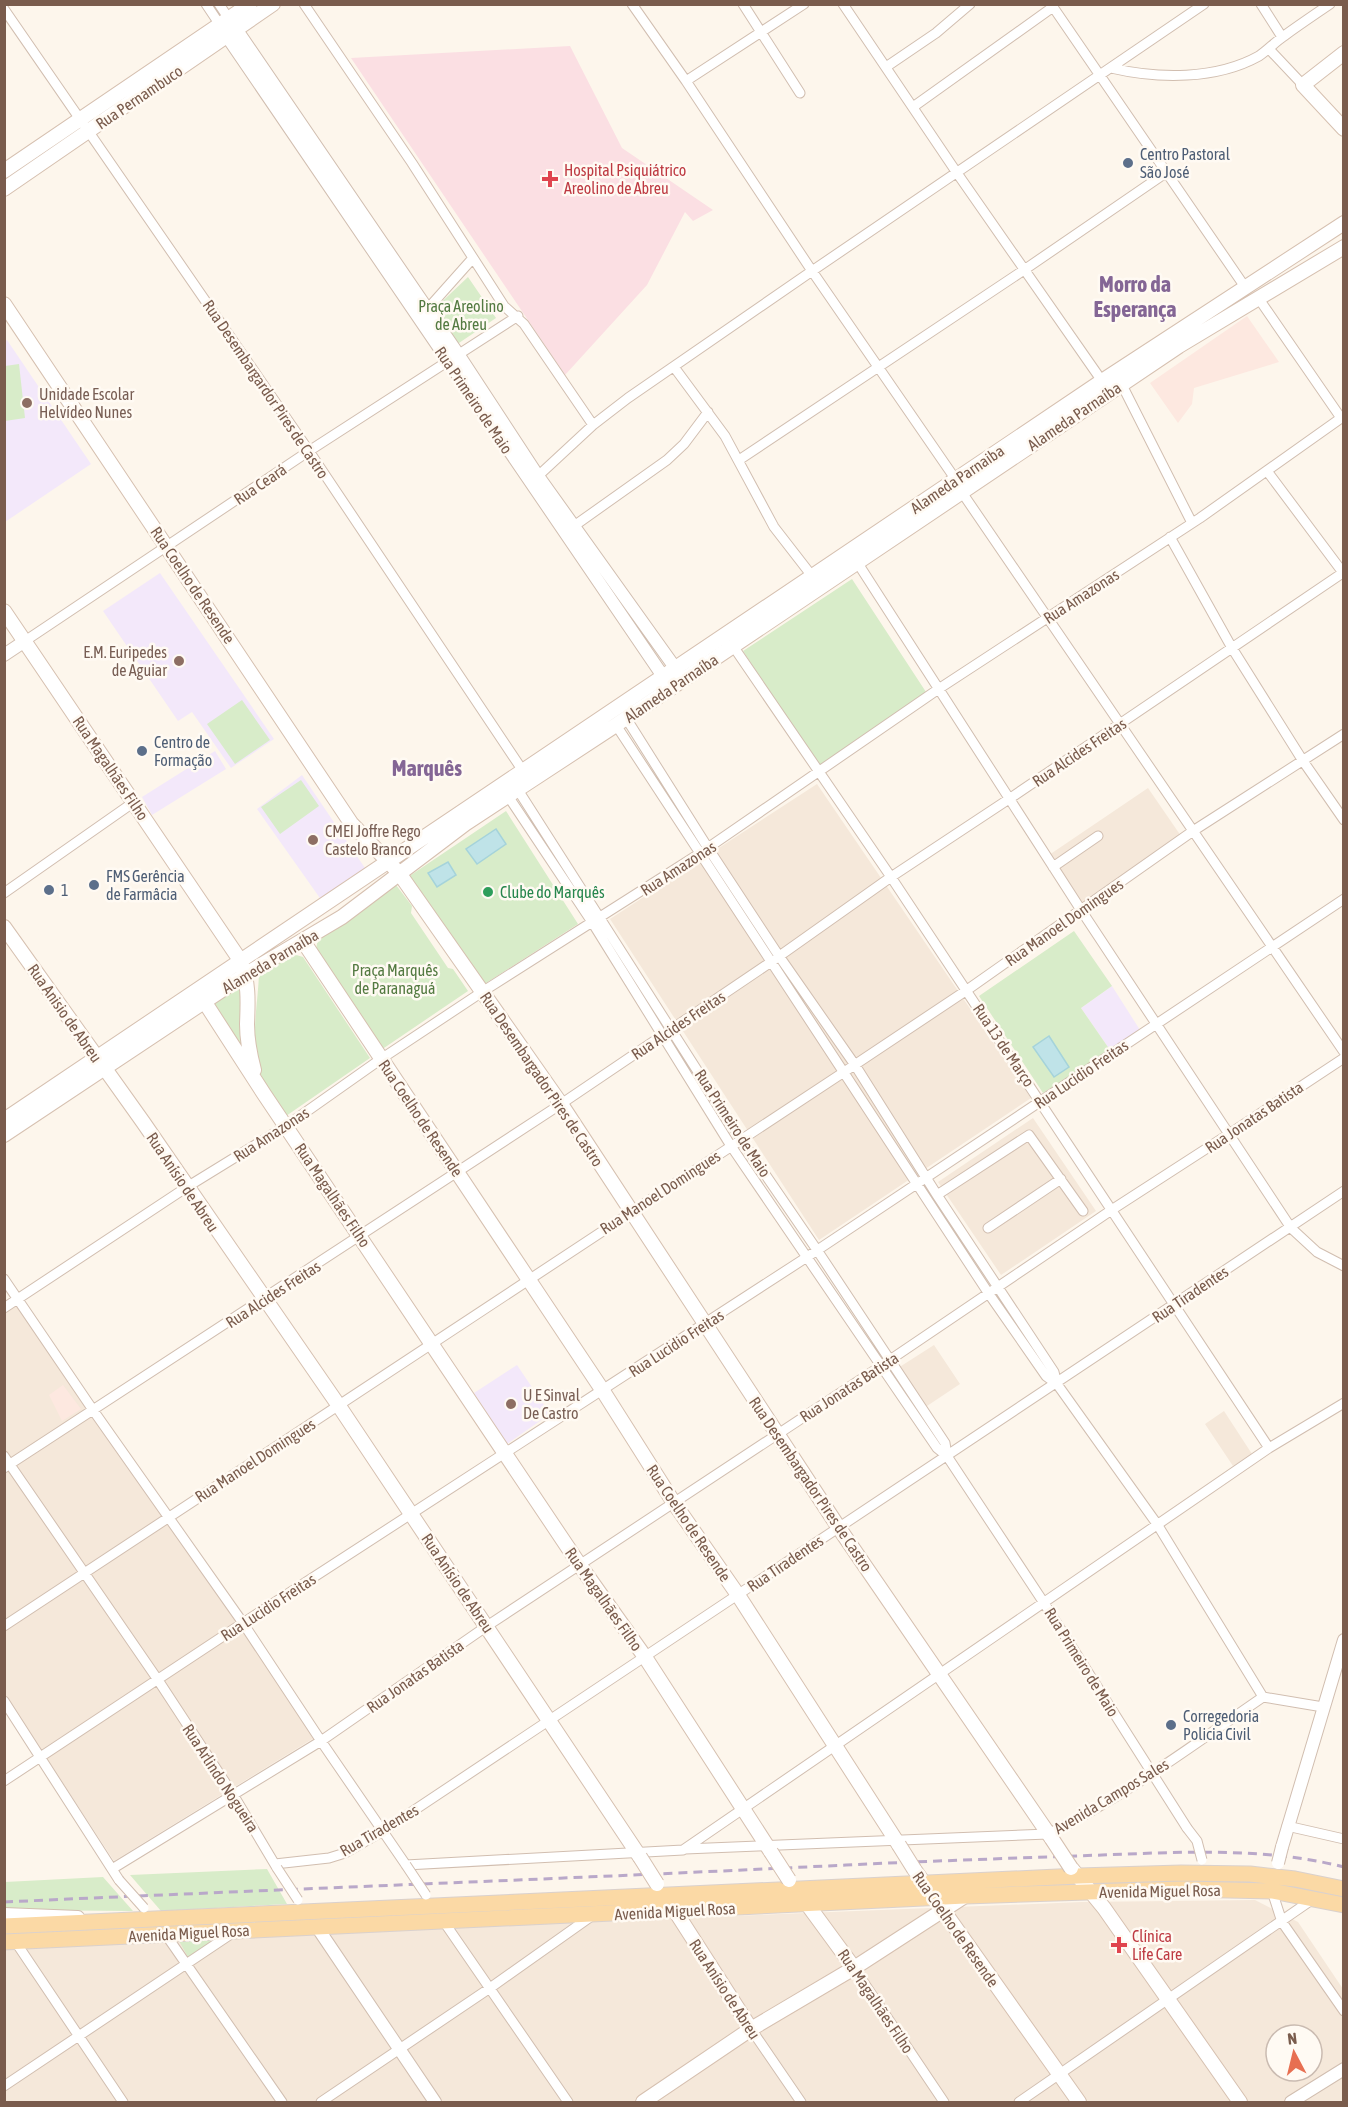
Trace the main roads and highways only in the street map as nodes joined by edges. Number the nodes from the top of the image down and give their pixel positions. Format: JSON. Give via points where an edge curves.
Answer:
{"nodes":[{"id":1,"x":250,"y":4,"type":"edge"},
{"id":2,"x":273,"y":4,"type":"edge"},
{"id":3,"x":228,"y":28,"type":"junction"},
{"id":4,"x":1344,"y":53,"type":"edge"},
{"id":5,"x":86,"y":125,"type":"junction"},
{"id":6,"x":1344,"y":129,"type":"edge"},
{"id":7,"x":4,"y":171,"type":"edge"},
{"id":8,"x":4,"y":189,"type":"edge"},
{"id":9,"x":1344,"y":223,"type":"edge"},
{"id":10,"x":1344,"y":247,"type":"edge"},
{"id":11,"x":4,"y":304,"type":"edge"},
{"id":12,"x":959,"y":486,"type":"junction"},
{"id":13,"x":4,"y":611,"type":"edge"},
{"id":14,"x":680,"y":674,"type":"junction"},
{"id":15,"x":663,"y":676,"type":"joint"},
{"id":16,"x":388,"y":861,"type":"junction"},
{"id":17,"x":399,"y":873,"type":"junction"},
{"id":18,"x":4,"y":927,"type":"edge"},
{"id":19,"x":303,"y":941,"type":"junction"},
{"id":20,"x":240,"y":960,"type":"junction"},
{"id":21,"x":246,"y":974,"type":"junction"},
{"id":22,"x":204,"y":1001,"type":"junction"},
{"id":23,"x":101,"y":1064,"type":"junction"},
{"id":24,"x":264,"y":1094,"type":"junction"},
{"id":25,"x":4,"y":1120,"type":"edge"},
{"id":26,"x":4,"y":1135,"type":"edge"},
{"id":27,"x":1075,"y":1872,"type":"junction"},
{"id":28,"x":1275,"y":1877,"type":"junction"},
{"id":29,"x":924,"y":1883,"type":"junction"},
{"id":30,"x":793,"y":1885,"type":"junction"},
{"id":31,"x":660,"y":1889,"type":"junction"},
{"id":32,"x":1344,"y":1889,"type":"edge"},
{"id":33,"x":1091,"y":1892,"type":"junction"},
{"id":34,"x":938,"y":1904,"type":"junction"},
{"id":35,"x":807,"y":1905,"type":"junction"},
{"id":36,"x":1344,"y":1905,"type":"edge"},
{"id":37,"x":674,"y":1911,"type":"junction"},
{"id":38,"x":4,"y":1926,"type":"edge"},
{"id":39,"x":10,"y":1942,"type":"edge"},
{"id":40,"x":854,"y":1968,"type":"junction"},
{"id":41,"x":751,"y":2029,"type":"junction"},
{"id":42,"x":643,"y":2103,"type":"edge"},
{"id":43,"x":1079,"y":2103,"type":"edge"},
{"id":44,"x":1240,"y":2103,"type":"edge"}],
"edges":[{"from":1,"to":3,"type":"main road","name":"Rua Pernambuco"},
{"from":2,"to":3,"type":"main road","name":"Rua Pernambuco"},
{"from":3,"to":5,"type":"main road","name":"Rua Pernambuco"},
{"from":4,"to":6,"type":"main road","via":[[1303,85]]},
{"from":5,"to":7,"type":"main road","name":"Rua Pernambuco"},
{"from":5,"to":8,"type":"main road","name":"Rua Pernambuco"},
{"from":9,"to":12,"type":"main road","name":"Alameda Parnaiba","via":[[1102,381]]},
{"from":10,"to":12,"type":"main road","name":"Alameda Parnaíba","via":[[1217,322]]},
{"from":11,"to":16,"type":"main road","name":"Rua Coelho de Resende","via":[[351,823]]},
{"from":12,"to":14,"type":"main road","name":"Alameda Parnaiba","via":[[812,576]]},
{"from":12,"to":14,"type":"main road","name":"Alameda Parnaíba","via":[[857,562],[733,646]]},
{"from":13,"to":20,"type":"main road","name":"Rua Magalhães Filho"},
{"from":14,"to":15,"type":"main road","name":"Alameda Parnaiba"},
{"from":14,"to":17,"type":"main road","name":"Alameda Parnaíba","via":[[671,688],[456,830]]},
{"from":15,"to":16,"type":"main road","name":"Alameda Parnaíba"},
{"from":16,"to":17,"type":"main road","name":"Rua Desembargador Pires de Castro"},
{"from":16,"to":20,"type":"main road","name":"Alameda Parnaíba"},
{"from":17,"to":19,"type":"main road","name":"Alameda Parnaíba"},
{"from":17,"to":27,"type":"main road","name":"Rua Desembargador Pires de Castro","bridge":true,"via":[[561,1104],[839,1528]]},
{"from":18,"to":23,"type":"main road","name":"Rua Anisio de Abreu"},
{"from":19,"to":21,"type":"main road","name":"Alameda Parnaíba"},
{"from":19,"to":29,"type":"main road","name":"Rua Coelho de Resende","bridge":true,"via":[[738,1595]]},
{"from":20,"to":21,"type":"main road","name":"Rua Magalhães Filho"},
{"from":20,"to":23,"type":"main road","name":"Alameda Parnaíba"},
{"from":21,"to":22,"type":"main road","name":"Alameda Parnaíba"},
{"from":21,"to":24,"type":"main road","name":"Rua Magalhães Filho","via":[[248,1042],[255,1077]]},
{"from":22,"to":23,"type":"main road","name":"Alameda Parnaíba"},
{"from":22,"to":24,"type":"main road","name":"Rua Magalhães Filho"},
{"from":23,"to":25,"type":"main road"},
{"from":23,"to":26,"type":"main road","name":"Alameda Parnaíba"},
{"from":23,"to":31,"type":"main road","name":"Rua Anísio de Abreu","bridge":true,"via":[[413,1515]]},
{"from":24,"to":30,"type":"main road","name":"Rua Magalhães Filho","bridge":true,"via":[[645,1657]]},
{"from":27,"to":28,"type":"main road","name":"Avenida Miguel Rosa","via":[[1204,1867]]},
{"from":27,"to":29,"type":"main road","name":"Avenida Miguel Rosa"},
{"from":27,"to":33,"type":"main road","name":"Rua Desembargador Pires de Castro"},
{"from":28,"to":32,"type":"main road","name":"Avenida Miguel Rosa"},
{"from":28,"to":33,"type":"main road","name":"Avenida Miguel Rosa","via":[[1183,1889]]},
{"from":28,"to":36,"type":"main road","name":"Avenida Miguel Rosa","via":[[1314,1899]]},
{"from":29,"to":30,"type":"main road","name":"Avenida Miguel Rosa"},
{"from":29,"to":34,"type":"main road","name":"Rua Coelho de Resende"},
{"from":30,"to":31,"type":"main road","name":"Avenida Miguel Rosa"},
{"from":30,"to":35,"type":"main road","name":"Rua Magalhães Filho"},
{"from":31,"to":37,"type":"main road","name":"Rua Anísio de Abreu"},
{"from":31,"to":38,"type":"main road","name":"Avenida Miguel Rosa","via":[[149,1914],[103,1922]]},
{"from":33,"to":34,"type":"main road","name":"Avenida Miguel Rosa","via":[[965,1896]]},
{"from":33,"to":44,"type":"main road","name":"Rua Desembargador Pires de Castro"},
{"from":34,"to":35,"type":"main road","name":"Avenida Miguel Rosa"},
{"from":34,"to":40,"type":"main road"},
{"from":34,"to":43,"type":"main road","name":"Rua Coelho de Resende"},
{"from":35,"to":37,"type":"main road","name":"Avenida Miguel Rosa"},
{"from":35,"to":40,"type":"main road","name":"Rua Magalhães Filho"},
{"from":37,"to":39,"type":"main road","name":"Avenida Miguel Rosa"},
{"from":37,"to":41,"type":"main road","name":"Rua Anísio de Abreu"},
{"from":40,"to":41,"type":"main road"},
{"from":41,"to":42,"type":"main road"}]}
